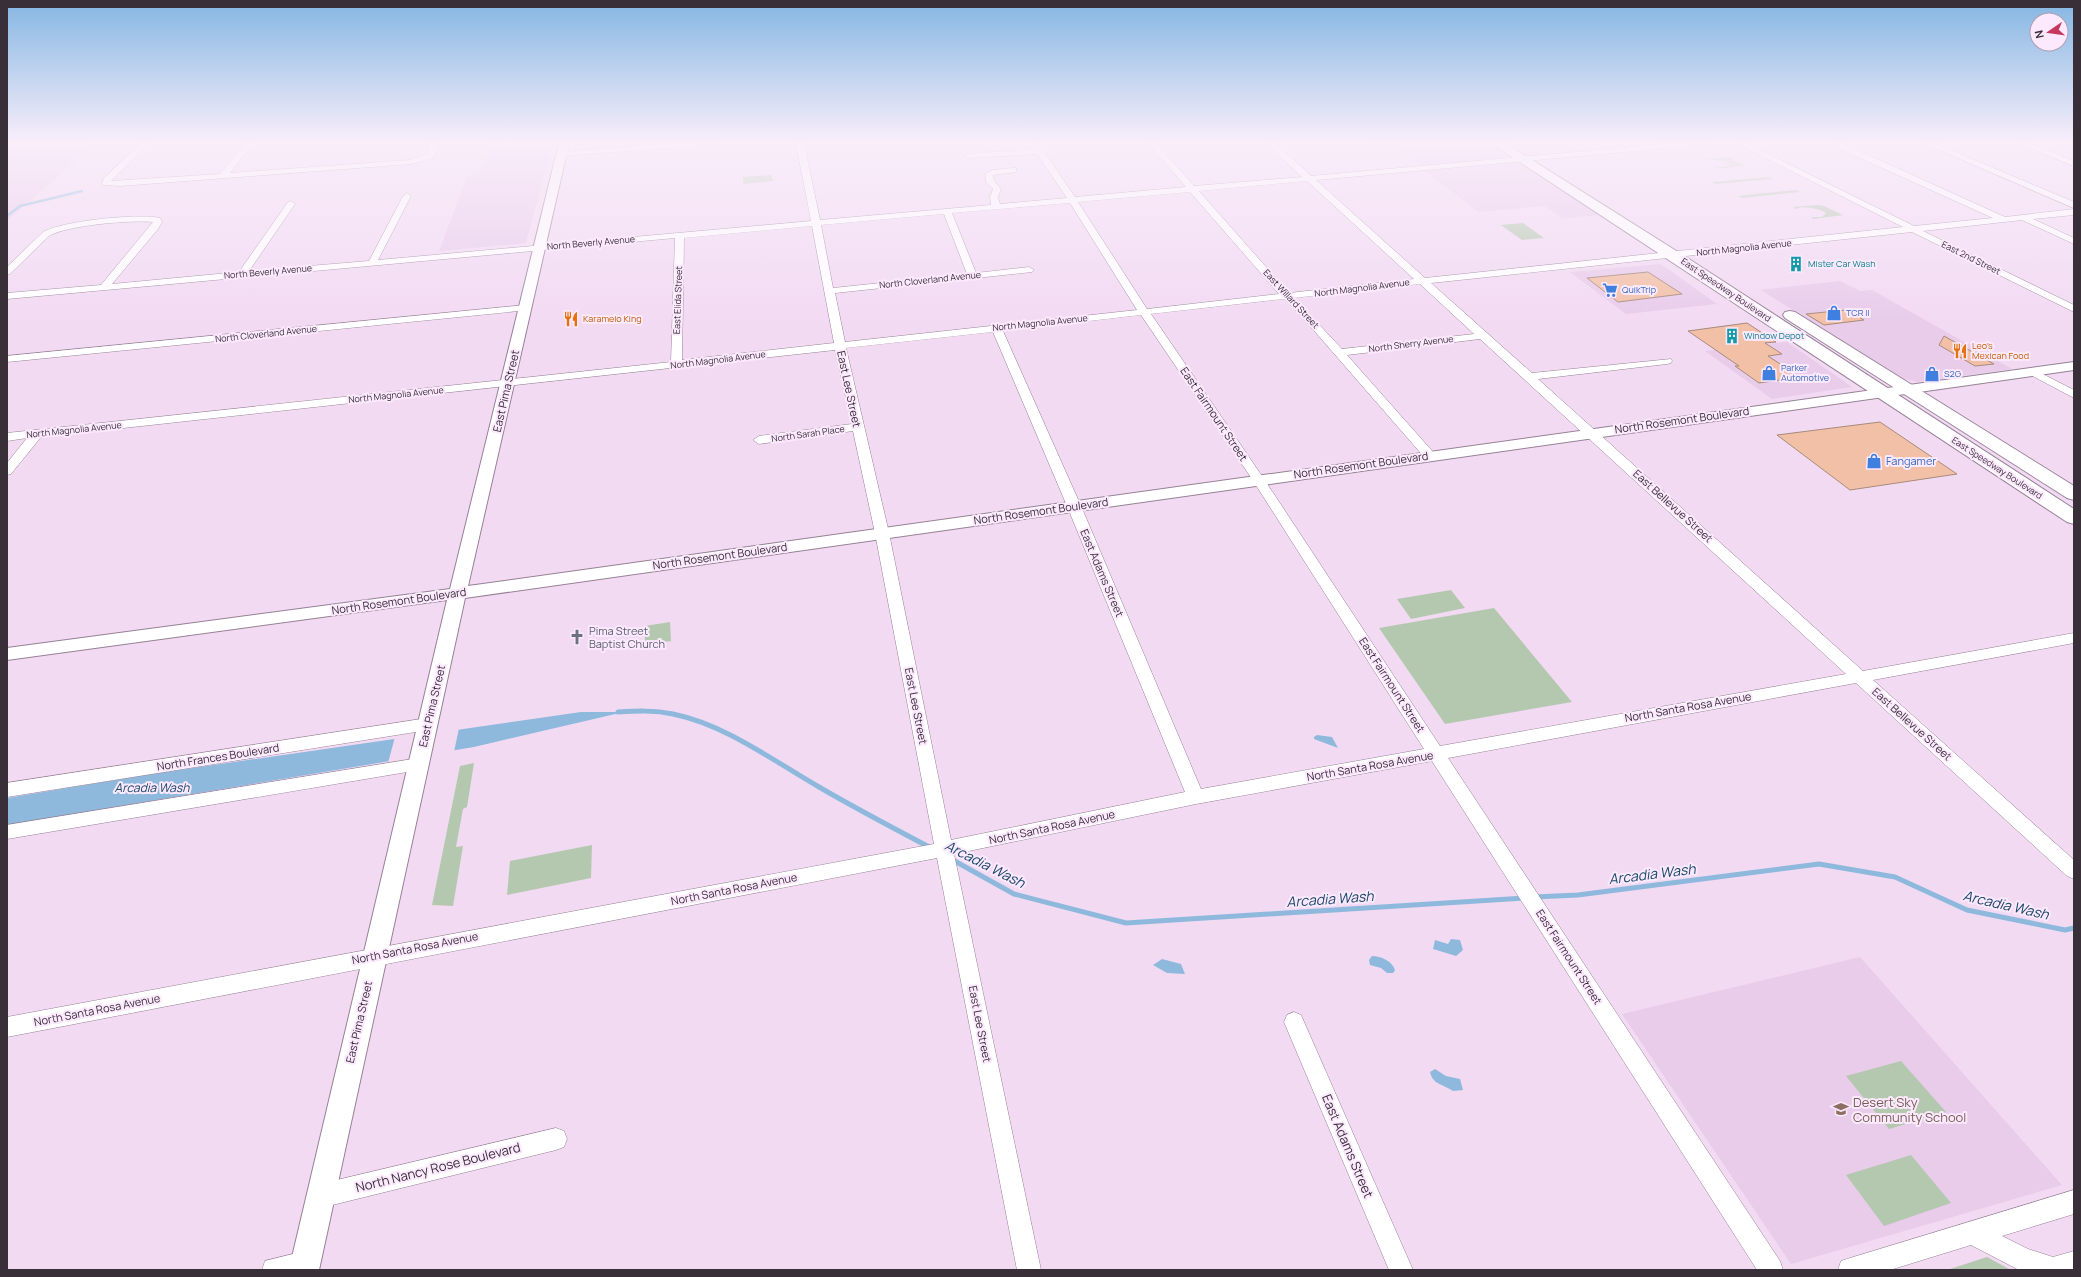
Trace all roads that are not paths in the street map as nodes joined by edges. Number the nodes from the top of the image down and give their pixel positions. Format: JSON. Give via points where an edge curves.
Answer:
{"nodes":[{"id":1,"x":404,"y":203,"type":"edge"},
{"id":2,"x":550,"y":203,"type":"edge"},
{"id":3,"x":812,"y":203,"type":"edge"},
{"id":4,"x":995,"y":203,"type":"edge"},
{"id":5,"x":1040,"y":203,"type":"edge"},
{"id":6,"x":1075,"y":203,"type":"edge"},
{"id":7,"x":1205,"y":203,"type":"edge"},
{"id":8,"x":1337,"y":203,"type":"edge"},
{"id":9,"x":1591,"y":203,"type":"edge"},
{"id":10,"x":1613,"y":203,"type":"edge"},
{"id":11,"x":1859,"y":203,"type":"edge"},
{"id":12,"x":1966,"y":203,"type":"edge"},
{"id":13,"x":291,"y":204,"type":"dead end"},
{"id":14,"x":996,"y":206,"type":"junction"},
{"id":15,"x":947,"y":211,"type":"junction"},
{"id":16,"x":2074,"y":212,"type":"edge"},
{"id":17,"x":2023,"y":218,"type":"junction"},
{"id":18,"x":2004,"y":220,"type":"junction"},
{"id":19,"x":816,"y":224,"type":"junction"},
{"id":20,"x":1914,"y":230,"type":"junction"},
{"id":21,"x":680,"y":234,"type":"junction"},
{"id":22,"x":2074,"y":241,"type":"edge"},
{"id":23,"x":539,"y":247,"type":"junction"},
{"id":24,"x":1693,"y":253,"type":"junction"},
{"id":25,"x":1673,"y":255,"type":"junction"},
{"id":26,"x":372,"y":263,"type":"junction"},
{"id":27,"x":1029,"y":270,"type":"dead end"},
{"id":28,"x":7,"y":272,"type":"edge"},
{"id":29,"x":242,"y":274,"type":"junction"},
{"id":30,"x":973,"y":276,"type":"junction"},
{"id":31,"x":1422,"y":281,"type":"junction"},
{"id":32,"x":103,"y":288,"type":"junction"},
{"id":33,"x":830,"y":291,"type":"junction"},
{"id":34,"x":1756,"y":293,"type":"dead end"},
{"id":35,"x":7,"y":296,"type":"edge"},
{"id":36,"x":1288,"y":297,"type":"junction"},
{"id":37,"x":526,"y":308,"type":"junction"},
{"id":38,"x":2074,"y":309,"type":"edge"},
{"id":39,"x":1782,"y":310,"type":"dead end"},
{"id":40,"x":1144,"y":312,"type":"junction"},
{"id":41,"x":996,"y":328,"type":"junction"},
{"id":42,"x":1483,"y":336,"type":"junction"},
{"id":43,"x":840,"y":346,"type":"junction"},
{"id":44,"x":1339,"y":353,"type":"junction"},
{"id":45,"x":7,"y":359,"type":"edge"},
{"id":46,"x":1667,"y":361,"type":"dead end"},
{"id":47,"x":676,"y":365,"type":"junction"},
{"id":48,"x":2074,"y":366,"type":"edge"},
{"id":49,"x":2031,"y":372,"type":"junction"},
{"id":50,"x":1530,"y":377,"type":"junction"},
{"id":51,"x":508,"y":383,"type":"junction"},
{"id":52,"x":1907,"y":389,"type":"junction"},
{"id":53,"x":1880,"y":392,"type":"junction"},
{"id":54,"x":2074,"y":395,"type":"edge"},
{"id":55,"x":857,"y":427,"type":"junction"},
{"id":56,"x":1592,"y":432,"type":"junction"},
{"id":57,"x":37,"y":434,"type":"junction"},
{"id":58,"x":7,"y":437,"type":"edge"},
{"id":59,"x":759,"y":440,"type":"dead end"},
{"id":60,"x":1429,"y":455,"type":"junction"},
{"id":61,"x":7,"y":471,"type":"edge"},
{"id":62,"x":1258,"y":479,"type":"junction"},
{"id":63,"x":2074,"y":494,"type":"edge"},
{"id":64,"x":1074,"y":506,"type":"junction"},
{"id":65,"x":2074,"y":518,"type":"edge"},
{"id":66,"x":882,"y":533,"type":"junction"},
{"id":67,"x":458,"y":593,"type":"junction"},
{"id":68,"x":2074,"y":638,"type":"edge"},
{"id":69,"x":7,"y":654,"type":"edge"},
{"id":70,"x":1858,"y":676,"type":"junction"},
{"id":71,"x":428,"y":726,"type":"junction"},
{"id":72,"x":1437,"y":753,"type":"junction"},
{"id":73,"x":420,"y":760,"type":"junction"},
{"id":74,"x":7,"y":790,"type":"edge"},
{"id":75,"x":1196,"y":797,"type":"junction"},
{"id":76,"x":7,"y":832,"type":"edge"},
{"id":77,"x":945,"y":849,"type":"junction"},
{"id":78,"x":2074,"y":871,"type":"edge"},
{"id":79,"x":375,"y":956,"type":"junction"},
{"id":80,"x":1294,"y":1022,"type":"dead end"},
{"id":81,"x":7,"y":1027,"type":"edge"},
{"id":82,"x":556,"y":1139,"type":"dead end"},
{"id":83,"x":320,"y":1196,"type":"junction"},
{"id":84,"x":2074,"y":1202,"type":"edge"},
{"id":85,"x":1973,"y":1233,"type":"junction"},
{"id":86,"x":2074,"y":1263,"type":"edge"},
{"id":87,"x":304,"y":1266,"type":"edge"},
{"id":88,"x":274,"y":1270,"type":"edge"},
{"id":89,"x":1030,"y":1270,"type":"edge"},
{"id":90,"x":1401,"y":1270,"type":"edge"},
{"id":91,"x":1771,"y":1270,"type":"edge"},
{"id":92,"x":1850,"y":1270,"type":"edge"}],
"edges":[{"from":1,"to":26,"type":"street"},
{"from":2,"to":23,"type":"street","name":"East Pima Street"},
{"from":3,"to":19,"type":"street","name":"East Lee Street"},
{"from":4,"to":14,"type":"street"},
{"from":5,"to":14,"type":"street","name":"North Beverly Avenue"},
{"from":6,"to":40,"type":"street","name":"East Fairmount Street"},
{"from":7,"to":36,"type":"street","name":"East Willard Street"},
{"from":8,"to":31,"type":"street","name":"East Bellevue Street"},
{"from":9,"to":25,"type":"main road","name":"East Speedway Boulevard"},
{"from":10,"to":24,"type":"main road","name":"East Speedway Boulevard"},
{"from":11,"to":20,"type":"street","name":"East 2nd Street"},
{"from":12,"to":18,"type":"street"},
{"from":13,"to":29,"type":"street"},
{"from":14,"to":15,"type":"street","name":"North Beverly Avenue"},
{"from":15,"to":19,"type":"street","name":"North Beverly Avenue"},
{"from":15,"to":30,"type":"street"},
{"from":16,"to":17,"type":"street","name":"North Magnolia Avenue"},
{"from":17,"to":18,"type":"street","name":"North Magnolia Avenue"},
{"from":17,"to":22,"type":"street"},
{"from":18,"to":20,"type":"street","name":"North Magnolia Avenue"},
{"from":19,"to":21,"type":"street","name":"North Beverly Avenue"},
{"from":19,"to":33,"type":"street","name":"East Lee Street"},
{"from":20,"to":24,"type":"street","name":"North Magnolia Avenue"},
{"from":20,"to":38,"type":"street","name":"East 2nd Street"},
{"from":21,"to":23,"type":"street","name":"North Beverly Avenue"},
{"from":21,"to":47,"type":"street","name":"East Elida Street"},
{"from":23,"to":26,"type":"street","name":"North Beverly Avenue"},
{"from":23,"to":37,"type":"street","name":"East Pima Street"},
{"from":24,"to":25,"type":"street","name":"North Magnolia Avenue"},
{"from":24,"to":34,"type":"main road","name":"East Speedway Boulevard"},
{"from":25,"to":31,"type":"street","name":"North Magnolia Avenue"},
{"from":25,"to":53,"type":"main road","name":"East Speedway Boulevard"},
{"from":26,"to":29,"type":"street","name":"North Beverly Avenue"},
{"from":27,"to":30,"type":"street","name":"North Cloverland Avenue"},
{"from":28,"to":32,"type":"street","via":[[53,230],[70,225],[146,219],[158,222]]},
{"from":29,"to":32,"type":"street","name":"North Beverly Avenue"},
{"from":30,"to":33,"type":"street","name":"North Cloverland Avenue"},
{"from":31,"to":36,"type":"street","name":"North Magnolia Avenue"},
{"from":31,"to":42,"type":"street","name":"East Bellevue Street"},
{"from":32,"to":35,"type":"street","name":"North Beverly Avenue"},
{"from":33,"to":43,"type":"street","name":"East Lee Street"},
{"from":36,"to":40,"type":"street","name":"North Magnolia Avenue"},
{"from":36,"to":44,"type":"street","name":"East Willard Street"},
{"from":37,"to":45,"type":"street","name":"North Cloverland Avenue"},
{"from":37,"to":51,"type":"street","name":"East Pima Street"},
{"from":39,"to":52,"type":"main road","name":"East Speedway Boulevard"},
{"from":40,"to":41,"type":"street","name":"North Magnolia Avenue"},
{"from":40,"to":62,"type":"street","name":"East Fairmount Street"},
{"from":41,"to":43,"type":"street","name":"North Magnolia Avenue"},
{"from":41,"to":64,"type":"street","name":"East Adams Street"},
{"from":42,"to":44,"type":"street","name":"North Sherry Avenue"},
{"from":42,"to":50,"type":"street","name":"East Bellevue Street"},
{"from":43,"to":47,"type":"street","name":"North Magnolia Avenue"},
{"from":43,"to":55,"type":"street","name":"East Lee Street"},
{"from":44,"to":60,"type":"street","name":"East Willard Street"},
{"from":46,"to":50,"type":"street"},
{"from":47,"to":51,"type":"street","name":"North Magnolia Avenue"},
{"from":48,"to":49,"type":"street","name":"North Rosemont Boulevard"},
{"from":49,"to":52,"type":"street","name":"North Rosemont Boulevard"},
{"from":49,"to":54,"type":"street"},
{"from":50,"to":56,"type":"street","name":"East Bellevue Street"},
{"from":51,"to":57,"type":"street","name":"North Magnolia Avenue"},
{"from":51,"to":67,"type":"street","name":"East Pima Street"},
{"from":52,"to":53,"type":"street","name":"North Rosemont Boulevard"},
{"from":52,"to":63,"type":"main road","name":"East Speedway Boulevard"},
{"from":53,"to":56,"type":"street","name":"North Rosemont Boulevard"},
{"from":53,"to":65,"type":"main road","name":"East Speedway Boulevard"},
{"from":55,"to":59,"type":"street","name":"North Sarah Place"},
{"from":55,"to":66,"type":"street","name":"East Lee Street"},
{"from":56,"to":60,"type":"street","name":"North Rosemont Boulevard"},
{"from":56,"to":70,"type":"street","name":"East Bellevue Street"},
{"from":57,"to":58,"type":"street","name":"North Magnolia Avenue"},
{"from":57,"to":61,"type":"street"},
{"from":60,"to":62,"type":"street","name":"North Rosemont Boulevard"},
{"from":62,"to":64,"type":"street","name":"North Rosemont Boulevard"},
{"from":62,"to":72,"type":"street","name":"East Fairmount Street"},
{"from":64,"to":66,"type":"street","name":"North Rosemont Boulevard"},
{"from":64,"to":75,"type":"street","name":"East Adams Street"},
{"from":66,"to":67,"type":"street","name":"North Rosemont Boulevard"},
{"from":66,"to":77,"type":"street","name":"East Lee Street"},
{"from":67,"to":69,"type":"street","name":"North Rosemont Boulevard"},
{"from":67,"to":71,"type":"street","name":"East Pima Street"},
{"from":68,"to":70,"type":"street","name":"North Santa Rosa Avenue"},
{"from":70,"to":72,"type":"street","name":"North Santa Rosa Avenue"},
{"from":70,"to":78,"type":"street","name":"East Bellevue Street"},
{"from":71,"to":73,"type":"street","name":"East Pima Street"},
{"from":71,"to":74,"type":"street","name":"North Frances Boulevard"},
{"from":72,"to":75,"type":"street","name":"North Santa Rosa Avenue"},
{"from":72,"to":91,"type":"street","name":"East Fairmount Street"},
{"from":73,"to":76,"type":"street"},
{"from":73,"to":79,"type":"street","name":"East Pima Street"},
{"from":75,"to":77,"type":"street","name":"North Santa Rosa Avenue"},
{"from":77,"to":79,"type":"street","name":"North Santa Rosa Avenue"},
{"from":77,"to":89,"type":"street","name":"East Lee Street"},
{"from":79,"to":81,"type":"street","name":"North Santa Rosa Avenue"},
{"from":79,"to":83,"type":"street","name":"East Pima Street"},
{"from":80,"to":90,"type":"street","name":"East Adams Street"},
{"from":82,"to":83,"type":"street","name":"North Nancy Rose Boulevard"},
{"from":83,"to":87,"type":"street","name":"East Pima Street"},
{"from":84,"to":85,"type":"street"},
{"from":85,"to":86,"type":"street","via":[[2031,1262],[2053,1269]]},
{"from":85,"to":92,"type":"street"},
{"from":87,"to":88,"type":"street"}]}
